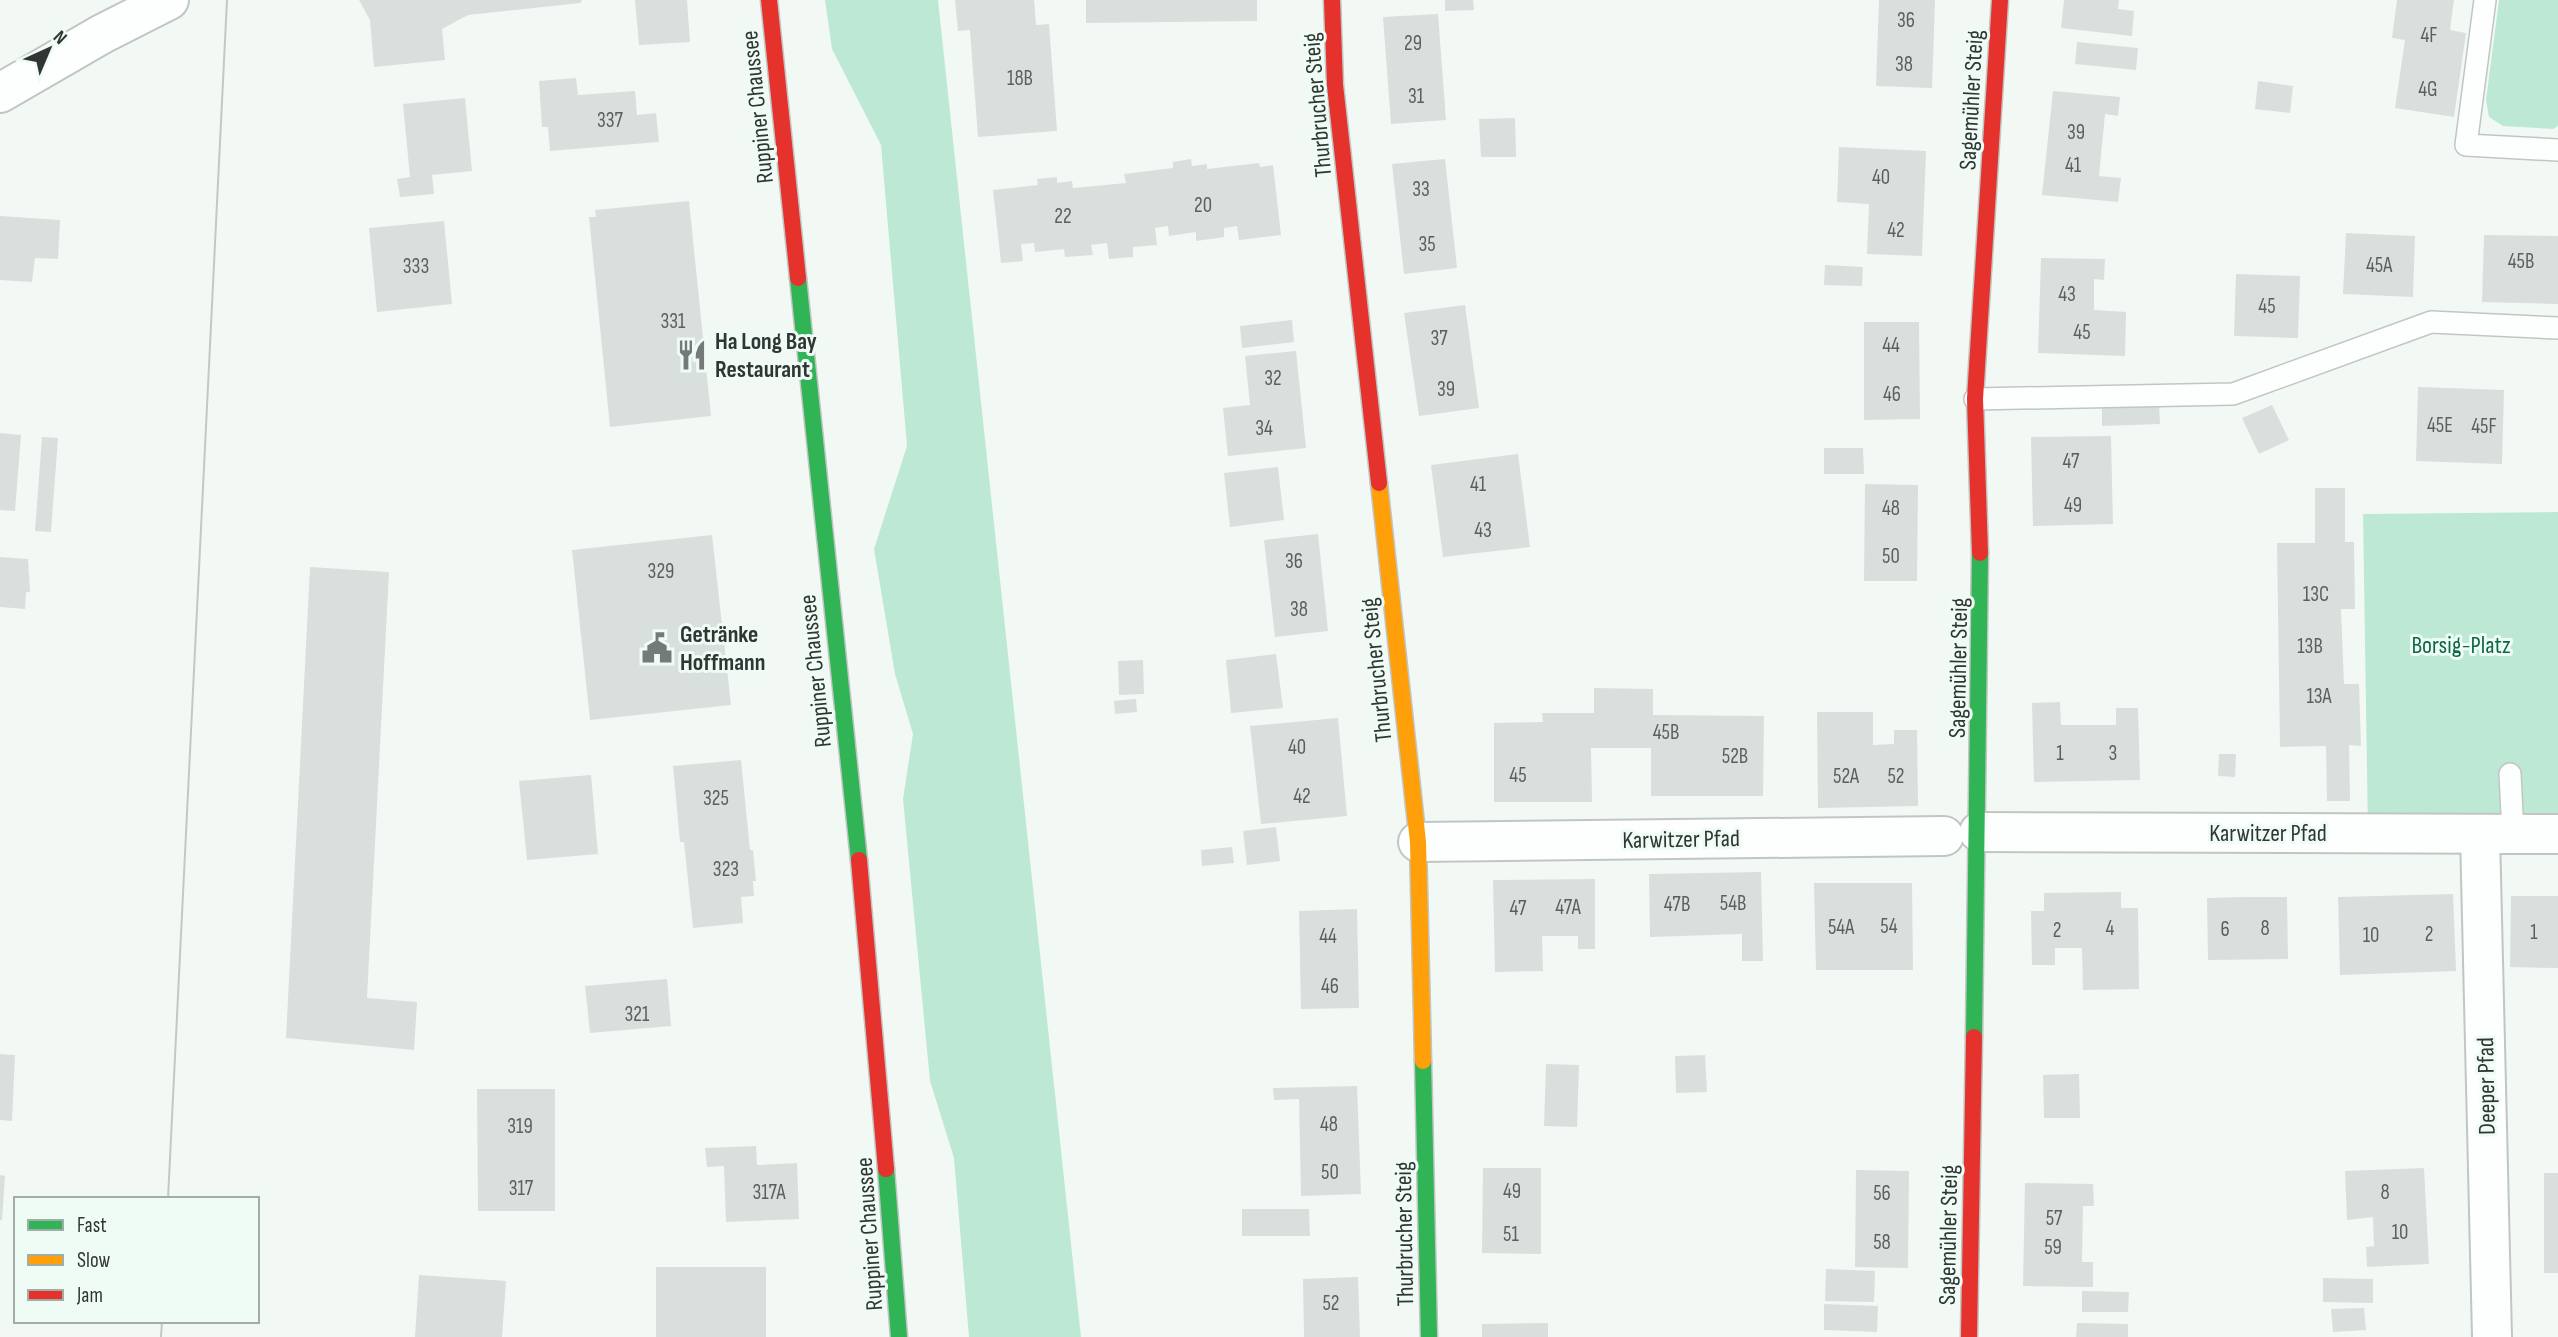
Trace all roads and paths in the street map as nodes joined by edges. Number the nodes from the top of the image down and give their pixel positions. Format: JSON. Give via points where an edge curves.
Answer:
{"nodes":[{"id":1,"x":169,"y":0,"type":"edge"},
{"id":2,"x":769,"y":0,"type":"edge"},
{"id":3,"x":1332,"y":0,"type":"edge"},
{"id":4,"x":2000,"y":0,"type":"edge"},
{"id":5,"x":2486,"y":0,"type":"edge"},
{"id":6,"x":0,"y":93,"type":"edge"},
{"id":7,"x":2558,"y":150,"type":"edge"},
{"id":8,"x":2558,"y":328,"type":"edge"},
{"id":9,"x":1975,"y":400,"type":"junction"},
{"id":10,"x":2510,"y":774,"type":"dead end"},
{"id":11,"x":1961,"y":834,"type":"junction"},
{"id":12,"x":2497,"y":834,"type":"junction"},
{"id":13,"x":2558,"y":834,"type":"edge"},
{"id":14,"x":1418,"y":842,"type":"junction"},
{"id":15,"x":899,"y":1337,"type":"edge"},
{"id":16,"x":1429,"y":1337,"type":"edge"},
{"id":17,"x":1969,"y":1337,"type":"edge"},
{"id":18,"x":2492,"y":1337,"type":"edge"}],
"edges":[{"from":1,"to":6,"type":"street"},
{"from":2,"to":15,"type":"street","name":"Ruppiner Chaussee","via":[[873,997]]},
{"from":3,"to":14,"type":"street","name":"Thurbrucher Steig","via":[[1337,106]]},
{"from":4,"to":9,"type":"street","name":"Sagemühler Steig"},
{"from":5,"to":7,"type":"lane","via":[[2466,145]]},
{"from":8,"to":9,"type":"lane","via":[[2431,322],[2232,394]]},
{"from":9,"to":11,"type":"street","name":"Sagemühler Steig","via":[[1982,603]]},
{"from":10,"to":12,"type":"lane"},
{"from":11,"to":12,"type":"street","name":"Karwitzer Pfad"},
{"from":11,"to":14,"type":"street","name":"Karwitzer Pfad"},
{"from":11,"to":17,"type":"street","name":"Sagemühler Steig"},
{"from":12,"to":13,"type":"street","name":"Karwitzer Pfad"},
{"from":12,"to":18,"type":"street","name":"Deeper Pfad"},
{"from":14,"to":16,"type":"street","name":"Thurbrucher Steig"}]}
